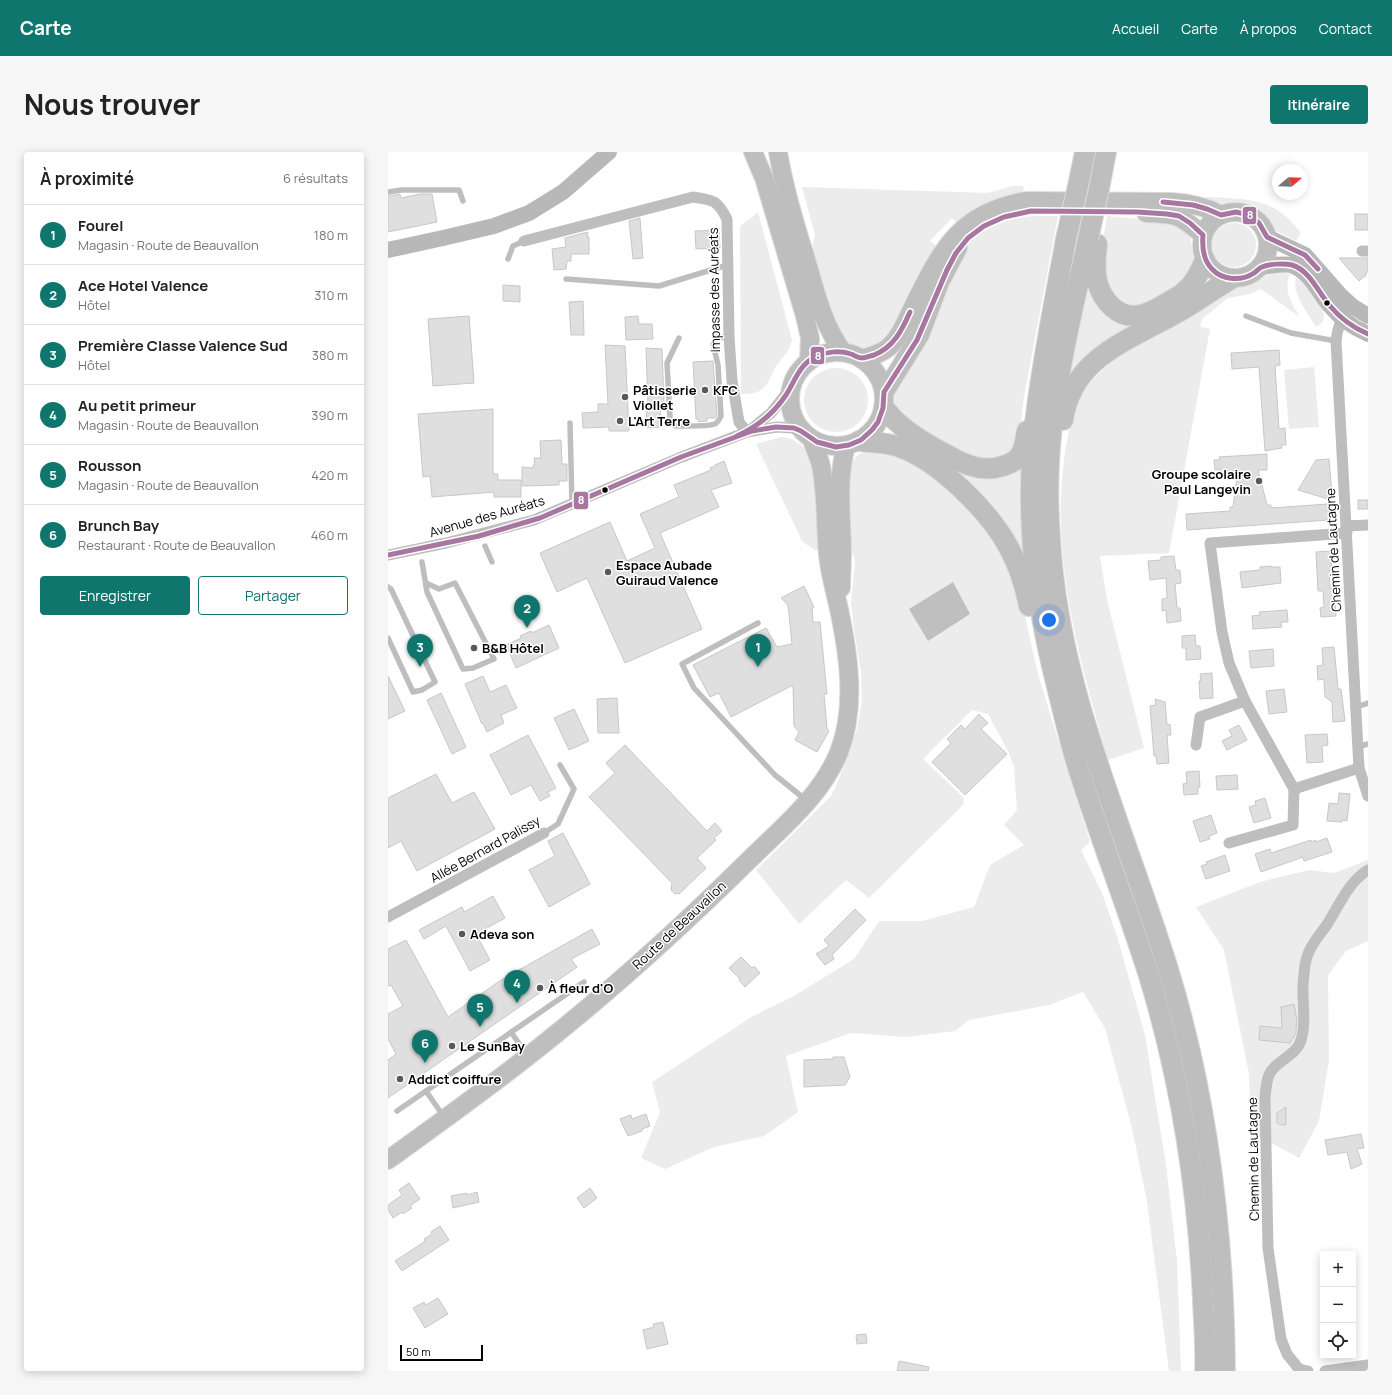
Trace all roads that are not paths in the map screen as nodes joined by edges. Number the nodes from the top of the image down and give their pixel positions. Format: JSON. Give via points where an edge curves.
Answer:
{"nodes":[{"id":1,"x":609,"y":152,"type":"edge"},
{"id":2,"x":753,"y":152,"type":"edge"},
{"id":3,"x":778,"y":152,"type":"edge"},
{"id":4,"x":1081,"y":152,"type":"edge"},
{"id":5,"x":1085,"y":152,"type":"edge"},
{"id":6,"x":1106,"y":154,"type":"edge"},
{"id":7,"x":1078,"y":186,"type":"junction"},
{"id":8,"x":388,"y":192,"type":"edge"},
{"id":9,"x":463,"y":201,"type":"dead end"},
{"id":10,"x":1221,"y":215,"type":"junction"},
{"id":11,"x":1203,"y":236,"type":"junction"},
{"id":12,"x":1267,"y":237,"type":"junction"},
{"id":13,"x":1093,"y":239,"type":"junction"},
{"id":14,"x":524,"y":241,"type":"joint"},
{"id":15,"x":388,"y":250,"type":"edge"},
{"id":16,"x":508,"y":259,"type":"dead end"},
{"id":17,"x":1205,"y":260,"type":"junction"},
{"id":18,"x":727,"y":265,"type":"junction"},
{"id":19,"x":1260,"y":267,"type":"junction"},
{"id":20,"x":566,"y":279,"type":"dead end"},
{"id":21,"x":1231,"y":279,"type":"junction"},
{"id":22,"x":1352,"y":306,"type":"junction"},
{"id":23,"x":1053,"y":312,"type":"junction"},
{"id":24,"x":1246,"y":316,"type":"dead end"},
{"id":25,"x":1368,"y":316,"type":"edge"},
{"id":26,"x":1342,"y":318,"type":"junction"},
{"id":27,"x":1368,"y":334,"type":"edge"},
{"id":28,"x":729,"y":336,"type":"junction"},
{"id":29,"x":679,"y":338,"type":"dead end"},
{"id":30,"x":1336,"y":341,"type":"junction"},
{"id":31,"x":843,"y":352,"type":"junction"},
{"id":32,"x":861,"y":359,"type":"junction"},
{"id":33,"x":809,"y":361,"type":"junction"},
{"id":34,"x":790,"y":389,"type":"junction"},
{"id":35,"x":884,"y":400,"type":"junction"},
{"id":36,"x":570,"y":423,"type":"dead end"},
{"id":37,"x":747,"y":432,"type":"junction"},
{"id":38,"x":807,"y":435,"type":"junction"},
{"id":39,"x":852,"y":444,"type":"junction"},
{"id":40,"x":572,"y":504,"type":"junction"},
{"id":41,"x":1368,"y":525,"type":"edge"},
{"id":42,"x":1346,"y":530,"type":"junction"},
{"id":43,"x":1050,"y":538,"type":"junction"},
{"id":44,"x":485,"y":546,"type":"dead end"},
{"id":45,"x":388,"y":556,"type":"edge"},
{"id":46,"x":422,"y":562,"type":"dead end"},
{"id":47,"x":492,"y":562,"type":"dead end"},
{"id":48,"x":426,"y":582,"type":"junction"},
{"id":49,"x":388,"y":587,"type":"edge"},
{"id":50,"x":840,"y":616,"type":"junction"},
{"id":51,"x":758,"y":623,"type":"dead end"},
{"id":52,"x":388,"y":638,"type":"edge"},
{"id":53,"x":1245,"y":701,"type":"junction"},
{"id":54,"x":1368,"y":703,"type":"edge"},
{"id":55,"x":1356,"y":706,"type":"junction"},
{"id":56,"x":1196,"y":745,"type":"dead end"},
{"id":57,"x":1363,"y":745,"type":"edge"},
{"id":58,"x":1072,"y":748,"type":"junction"},
{"id":59,"x":560,"y":765,"type":"dead end"},
{"id":60,"x":1359,"y":768,"type":"junction"},
{"id":61,"x":1294,"y":789,"type":"junction"},
{"id":62,"x":1368,"y":796,"type":"edge"},
{"id":63,"x":807,"y":802,"type":"junction"},
{"id":64,"x":544,"y":833,"type":"joint"},
{"id":65,"x":1229,"y":843,"type":"dead end"},
{"id":66,"x":1368,"y":870,"type":"edge"},
{"id":67,"x":388,"y":917,"type":"edge"},
{"id":68,"x":584,"y":982,"type":"dead end"},
{"id":69,"x":511,"y":1032,"type":"junction"},
{"id":70,"x":528,"y":1056,"type":"junction"},
{"id":71,"x":426,"y":1091,"type":"junction"},
{"id":72,"x":397,"y":1111,"type":"dead end"},
{"id":73,"x":445,"y":1119,"type":"junction"},
{"id":74,"x":388,"y":1160,"type":"edge"},
{"id":75,"x":1368,"y":1365,"type":"edge"},
{"id":76,"x":1206,"y":1371,"type":"edge"},
{"id":77,"x":1225,"y":1371,"type":"edge"},
{"id":78,"x":1308,"y":1371,"type":"edge"},
{"id":79,"x":1325,"y":1371,"type":"edge"}],
"edges":[{"from":1,"to":15,"type":"main road","via":[[563,192],[529,213],[494,226]]},
{"from":2,"to":33,"type":"main road","via":[[764,178],[805,316],[810,338]]},
{"from":3,"to":31,"type":"main road","via":[[780,168],[817,298],[828,329]]},
{"from":4,"to":7,"type":"highway"},
{"from":5,"to":7,"type":"highway"},
{"from":6,"to":13,"type":"highway","bridge":true},
{"from":7,"to":23,"type":"highway","bridge":true},
{"from":8,"to":9,"type":"lane","via":[[459,190]]},
{"from":10,"to":11,"type":"main road","via":[[1213,220]]},
{"from":10,"to":12,"type":"main road","via":[[1240,212],[1249,215],[1257,220]]},
{"from":10,"to":32,"type":"main road","via":[[1189,203],[1171,202],[1027,201],[993,210],[966,225],[945,248],[899,336],[878,354]]},
{"from":11,"to":17,"type":"main road"},
{"from":11,"to":35,"type":"main road","via":[[1179,216],[1160,213],[1031,212],[1004,217],[985,225],[969,237],[955,254],[940,282],[920,335]]},
{"from":12,"to":19,"type":"main road","via":[[1266,258]]},
{"from":12,"to":22,"type":"main road","via":[[1305,255]]},
{"from":13,"to":17,"type":"highway","via":[[1098,286],[1103,297],[1114,309],[1129,315],[1139,316],[1151,312],[1185,291],[1197,278]]},
{"from":13,"to":43,"type":"highway","via":[[1061,368],[1054,408],[1049,484]]},
{"from":14,"to":16,"type":"lane","via":[[513,246]]},
{"from":14,"to":18,"type":"street","name":"Impasse des Auréats","via":[[694,196],[710,199],[720,205],[727,219]]},
{"from":17,"to":21,"type":"main road","via":[[1216,273]]},
{"from":18,"to":20,"type":"lane","via":[[659,286]]},
{"from":18,"to":28,"type":"street","name":"Impasse des Auréats"},
{"from":19,"to":21,"type":"main road","via":[[1247,276]]},
{"from":19,"to":26,"type":"main road","via":[[1284,264],[1298,268]]},
{"from":21,"to":43,"type":"highway","via":[[1190,306],[1118,344],[1103,354],[1082,375],[1064,410]]},
{"from":22,"to":25,"type":"main road"},
{"from":22,"to":26,"type":"street","name":"Chemin de Lautagne"},
{"from":23,"to":35,"type":"highway","via":[[1035,386],[1024,449],[1020,456],[1008,465],[992,469],[976,468],[962,462],[896,422]]},
{"from":23,"to":58,"type":"highway","via":[[1035,424],[1032,468],[1033,548],[1040,605]]},
{"from":24,"to":30,"type":"lane","via":[[1291,333]]},
{"from":26,"to":27,"type":"main road"},
{"from":26,"to":30,"type":"street","name":"Chemin de Lautagne"},
{"from":28,"to":29,"type":"lane","via":[[718,338],[713,344],[718,365],[721,416],[719,421],[675,426],[670,418],[667,364]]},
{"from":28,"to":37,"type":"street","name":"Impasse des Auréats","via":[[736,407],[739,422]]},
{"from":30,"to":42,"type":"street","name":"Chemin de Lautagne"},
{"from":31,"to":32,"type":"main road"},
{"from":31,"to":33,"type":"main road","via":[[819,355]]},
{"from":32,"to":35,"type":"main road","via":[[872,368],[880,380]]},
{"from":33,"to":34,"type":"main road","via":[[800,369]]},
{"from":34,"to":37,"type":"street","name":"Avenue des Auréats","via":[[771,413]]},
{"from":34,"to":38,"type":"main road","via":[[791,411],[795,421]]},
{"from":35,"to":39,"type":"main road","via":[[879,421],[871,433]]},
{"from":36,"to":40,"type":"lane"},
{"from":37,"to":38,"type":"street","name":"Avenue des Auréats","via":[[777,427],[793,428]]},
{"from":37,"to":40,"type":"street","name":"Avenue des Auréats","via":[[683,456]]},
{"from":38,"to":39,"type":"main road","via":[[828,446]]},
{"from":38,"to":50,"type":"main road","via":[[821,465],[828,555]]},
{"from":39,"to":50,"type":"main road","via":[[842,458],[840,483]]},
{"from":39,"to":58,"type":"highway","via":[[890,444],[913,452],[945,474],[975,503],[1001,534],[1010,549],[1025,588],[1045,674]]},
{"from":40,"to":45,"type":"street","name":"Avenue des Auréats","via":[[509,528]]},
{"from":41,"to":42,"type":"street"},
{"from":42,"to":53,"type":"street","via":[[1210,544],[1222,632],[1228,657]]},
{"from":42,"to":55,"type":"street","name":"Chemin de Lautagne"},
{"from":43,"to":77,"type":"highway","via":[[1059,617],[1074,682],[1098,764],[1168,971],[1183,1022],[1202,1106],[1218,1219]]},
{"from":44,"to":47,"type":"lane"},
{"from":46,"to":48,"type":"lane"},
{"from":48,"to":48,"type":"lane","via":[[427,592],[464,669],[494,659],[455,583],[439,589]]},
{"from":49,"to":52,"type":"lane","via":[[435,682],[413,692]]},
{"from":50,"to":63,"type":"main road","name":"Route de Beauvallon","via":[[849,672],[847,718],[840,750],[832,768]]},
{"from":51,"to":63,"type":"lane","via":[[682,664],[694,688],[775,775]]},
{"from":53,"to":56,"type":"street","via":[[1200,718]]},
{"from":53,"to":61,"type":"street"},
{"from":54,"to":55,"type":"lane"},
{"from":55,"to":57,"type":"street","name":"Chemin de Lautagne"},
{"from":57,"to":60,"type":"street","name":"Chemin de Lautagne"},
{"from":58,"to":76,"type":"highway","via":[[1139,944],[1172,1063],[1195,1202],[1202,1278]]},
{"from":59,"to":64,"type":"lane","name":"Allée Bernard Palissy","via":[[574,789],[558,824]]},
{"from":60,"to":61,"type":"street"},
{"from":60,"to":62,"type":"street","name":"Chemin de Lautagne"},
{"from":61,"to":65,"type":"street","via":[[1293,825]]},
{"from":63,"to":70,"type":"main road","name":"Route de Beauvallon","via":[[640,963]]},
{"from":64,"to":67,"type":"street","name":"Allée Bernard Palissy"},
{"from":66,"to":78,"type":"street","name":"Chemin de Lautagne","via":[[1352,886],[1306,957],[1300,1044],[1269,1074],[1265,1097],[1268,1248],[1281,1339],[1299,1369]]},
{"from":68,"to":69,"type":"lane"},
{"from":69,"to":70,"type":"lane"},
{"from":69,"to":71,"type":"lane"},
{"from":70,"to":73,"type":"main road","name":"Route de Beauvallon"},
{"from":71,"to":72,"type":"lane"},
{"from":71,"to":73,"type":"lane"},
{"from":73,"to":74,"type":"main road","name":"Route de Beauvallon"},
{"from":75,"to":79,"type":"street"}]}
